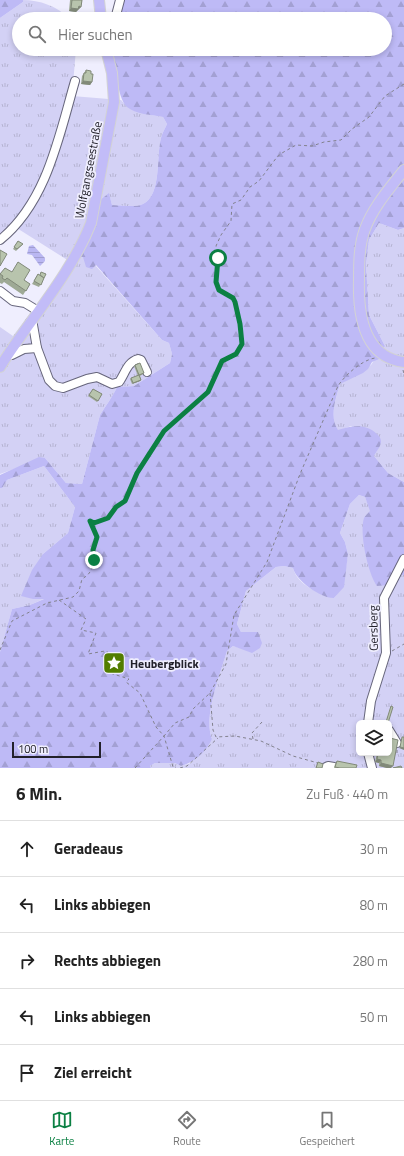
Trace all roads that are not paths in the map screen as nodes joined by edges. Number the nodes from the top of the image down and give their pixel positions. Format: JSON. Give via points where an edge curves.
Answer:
{"nodes":[{"id":1,"x":98,"y":0,"type":"edge"},
{"id":2,"x":120,"y":0,"type":"edge"},
{"id":3,"x":100,"y":12,"type":"edge"},
{"id":4,"x":117,"y":12,"type":"edge"},
{"id":5,"x":108,"y":56,"type":"edge"},
{"id":6,"x":75,"y":81,"type":"dead end"},
{"id":7,"x":404,"y":170,"type":"edge"},
{"id":8,"x":0,"y":240,"type":"edge"},
{"id":9,"x":0,"y":291,"type":"edge"},
{"id":10,"x":38,"y":311,"type":"junction"},
{"id":11,"x":30,"y":322,"type":"junction"},
{"id":12,"x":37,"y":348,"type":"junction"},
{"id":13,"x":8,"y":354,"type":"junction"},
{"id":14,"x":404,"y":362,"type":"edge"},
{"id":15,"x":0,"y":367,"type":"edge"},
{"id":16,"x":146,"y":372,"type":"dead end"},
{"id":17,"x":404,"y":559,"type":"edge"},
{"id":18,"x":368,"y":720,"type":"edge"},
{"id":19,"x":369,"y":756,"type":"edge"},
{"id":20,"x":371,"y":767,"type":"edge"}],
"edges":[{"from":1,"to":3,"type":"main road"},
{"from":2,"to":4,"type":"street"},
{"from":5,"to":10,"type":"main road","name":"Wolfgangseestraße","via":[[114,102],[95,211],[79,251]]},
{"from":6,"to":8,"type":"street","via":[[53,158],[42,182],[26,211]]},
{"from":7,"to":14,"type":"main road","via":[[370,219],[362,239],[359,270],[359,308],[364,328],[373,345],[386,355]]},
{"from":9,"to":10,"type":"street","via":[[14,301],[26,303]]},
{"from":10,"to":11,"type":"main road","name":"Wolfgangseestraße"},
{"from":11,"to":12,"type":"street","via":[[33,325]]},
{"from":11,"to":13,"type":"main road","name":"Wolfgangseestraße"},
{"from":12,"to":13,"type":"street"},
{"from":12,"to":16,"type":"street","via":[[49,380],[55,386],[63,388],[97,377],[112,384],[119,382],[128,365],[138,359],[141,360]]},
{"from":13,"to":15,"type":"main road","name":"Wolfgangseestraße"},
{"from":17,"to":18,"type":"street","name":"Gersberg","via":[[384,598],[386,653],[371,701]]},
{"from":19,"to":20,"type":"street"}]}
